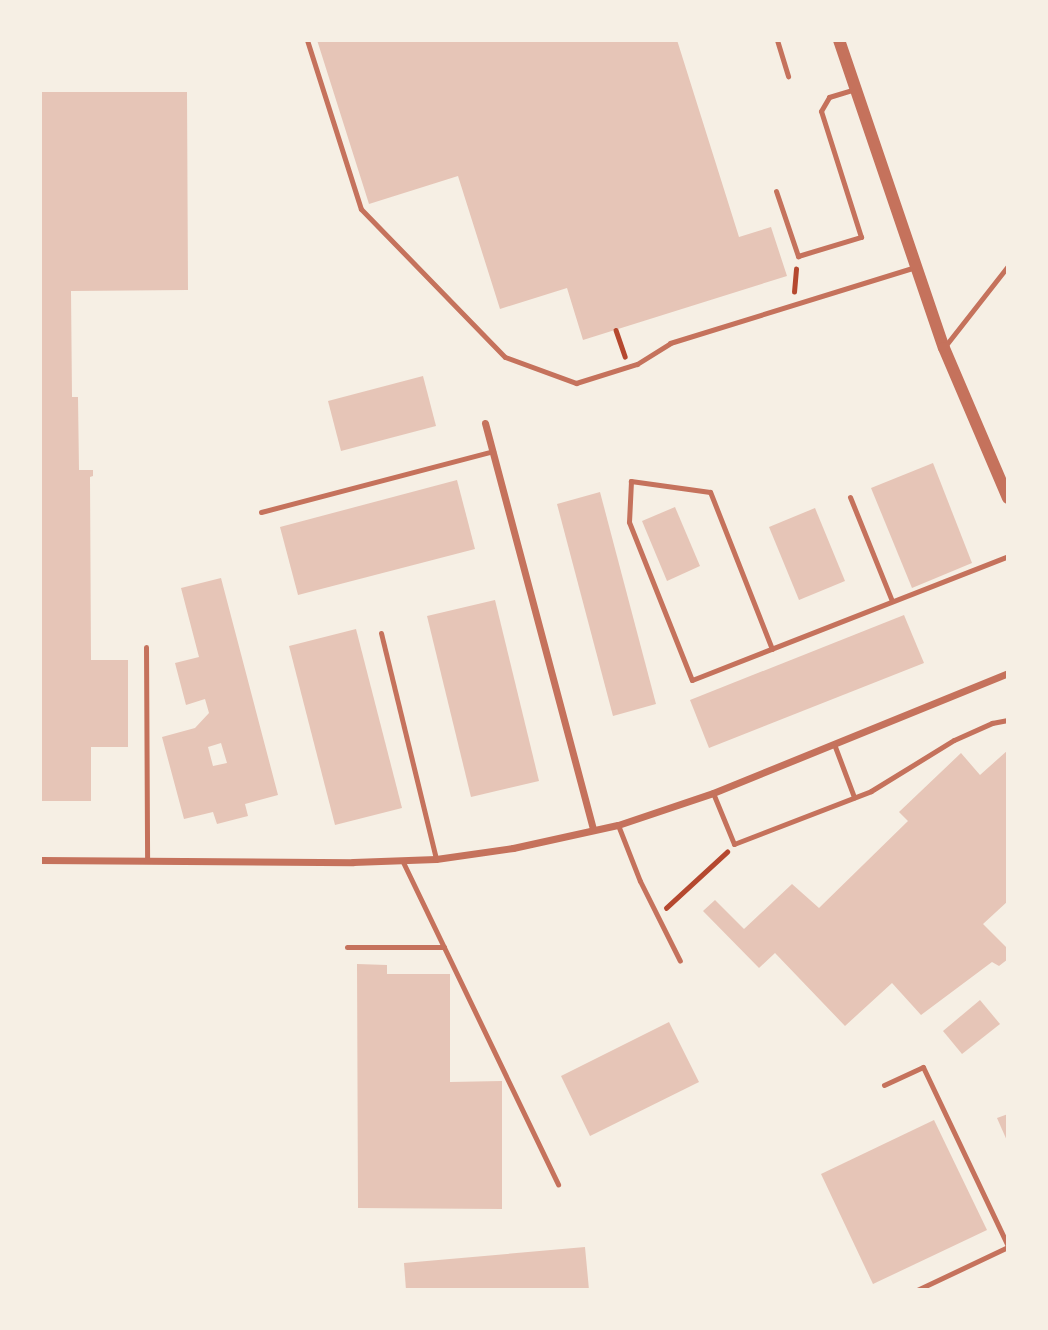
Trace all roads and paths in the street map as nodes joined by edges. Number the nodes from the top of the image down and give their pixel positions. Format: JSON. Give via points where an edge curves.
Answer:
{"nodes":[{"id":1,"x":307,"y":40,"type":"edge"},
{"id":2,"x":777,"y":40,"type":"edge"},
{"id":3,"x":839,"y":40,"type":"edge"},
{"id":4,"x":788,"y":76,"type":"dead end"},
{"id":5,"x":856,"y":89,"type":"junction"},
{"id":6,"x":776,"y":191,"type":"dead end"},
{"id":7,"x":798,"y":256,"type":"junction"},
{"id":8,"x":1008,"y":266,"type":"edge"},
{"id":9,"x":916,"y":267,"type":"junction"},
{"id":10,"x":791,"y":292,"type":"dead end"},
{"id":11,"x":616,"y":330,"type":"dead end"},
{"id":12,"x":944,"y":348,"type":"junction"},
{"id":13,"x":623,"y":352,"type":"dead end"},
{"id":14,"x":485,"y":422,"type":"dead end"},
{"id":15,"x":493,"y":451,"type":"junction"},
{"id":16,"x":850,"y":497,"type":"dead end"},
{"id":17,"x":1008,"y":498,"type":"edge"},
{"id":18,"x":261,"y":512,"type":"dead end"},
{"id":19,"x":1008,"y":555,"type":"edge"},
{"id":20,"x":892,"y":601,"type":"junction"},
{"id":21,"x":381,"y":632,"type":"dead end"},
{"id":22,"x":146,"y":647,"type":"dead end"},
{"id":23,"x":772,"y":649,"type":"junction"},
{"id":24,"x":1008,"y":673,"type":"edge"},
{"id":25,"x":1008,"y":720,"type":"edge"},
{"id":26,"x":834,"y":744,"type":"junction"},
{"id":27,"x":713,"y":793,"type":"junction"},
{"id":28,"x":854,"y":797,"type":"junction"},
{"id":29,"x":618,"y":824,"type":"junction"},
{"id":30,"x":593,"y":830,"type":"junction"},
{"id":31,"x":734,"y":844,"type":"junction"},
{"id":32,"x":436,"y":859,"type":"junction"},
{"id":33,"x":40,"y":860,"type":"edge"},
{"id":34,"x":402,"y":860,"type":"junction"},
{"id":35,"x":146,"y":861,"type":"junction"},
{"id":36,"x":656,"y":912,"type":"junction"},
{"id":37,"x":347,"y":947,"type":"dead end"},
{"id":38,"x":443,"y":947,"type":"junction"},
{"id":39,"x":680,"y":961,"type":"dead end"},
{"id":40,"x":884,"y":1085,"type":"dead end"},
{"id":41,"x":558,"y":1184,"type":"dead end"},
{"id":42,"x":1008,"y":1246,"type":"edge"},
{"id":43,"x":917,"y":1290,"type":"edge"}],
"edges":[{"from":1,"to":9,"type":"lane","via":[[361,209],[505,357],[576,383],[638,364],[670,343]]},
{"from":2,"to":4,"type":"lane"},
{"from":3,"to":5,"type":"street"},
{"from":5,"to":7,"type":"lane","via":[[829,97],[821,111],[862,237]]},
{"from":5,"to":9,"type":"street"},
{"from":6,"to":7,"type":"lane"},
{"from":7,"to":10,"type":"path"},
{"from":8,"to":12,"type":"lane"},
{"from":9,"to":12,"type":"street"},
{"from":11,"to":13,"type":"path"},
{"from":12,"to":17,"type":"street"},
{"from":14,"to":15,"type":"street"},
{"from":15,"to":18,"type":"lane"},
{"from":15,"to":30,"type":"street"},
{"from":16,"to":20,"type":"lane"},
{"from":19,"to":20,"type":"lane"},
{"from":20,"to":23,"type":"lane"},
{"from":21,"to":32,"type":"lane"},
{"from":22,"to":35,"type":"lane"},
{"from":23,"to":23,"type":"lane","via":[[692,680],[629,523],[631,481],[710,492]]},
{"from":24,"to":26,"type":"street"},
{"from":25,"to":28,"type":"lane","via":[[954,740]]},
{"from":26,"to":27,"type":"street"},
{"from":26,"to":28,"type":"lane"},
{"from":27,"to":29,"type":"street"},
{"from":27,"to":31,"type":"lane"},
{"from":28,"to":31,"type":"lane"},
{"from":29,"to":30,"type":"street"},
{"from":29,"to":36,"type":"lane"},
{"from":30,"to":32,"type":"street"},
{"from":31,"to":36,"type":"path","via":[[666,908]]},
{"from":32,"to":34,"type":"street"},
{"from":33,"to":35,"type":"street"},
{"from":34,"to":35,"type":"street"},
{"from":34,"to":38,"type":"lane"},
{"from":36,"to":39,"type":"lane"},
{"from":37,"to":38,"type":"lane"},
{"from":38,"to":41,"type":"lane"},
{"from":40,"to":42,"type":"lane","via":[[923,1067]]},
{"from":42,"to":43,"type":"lane"}]}
